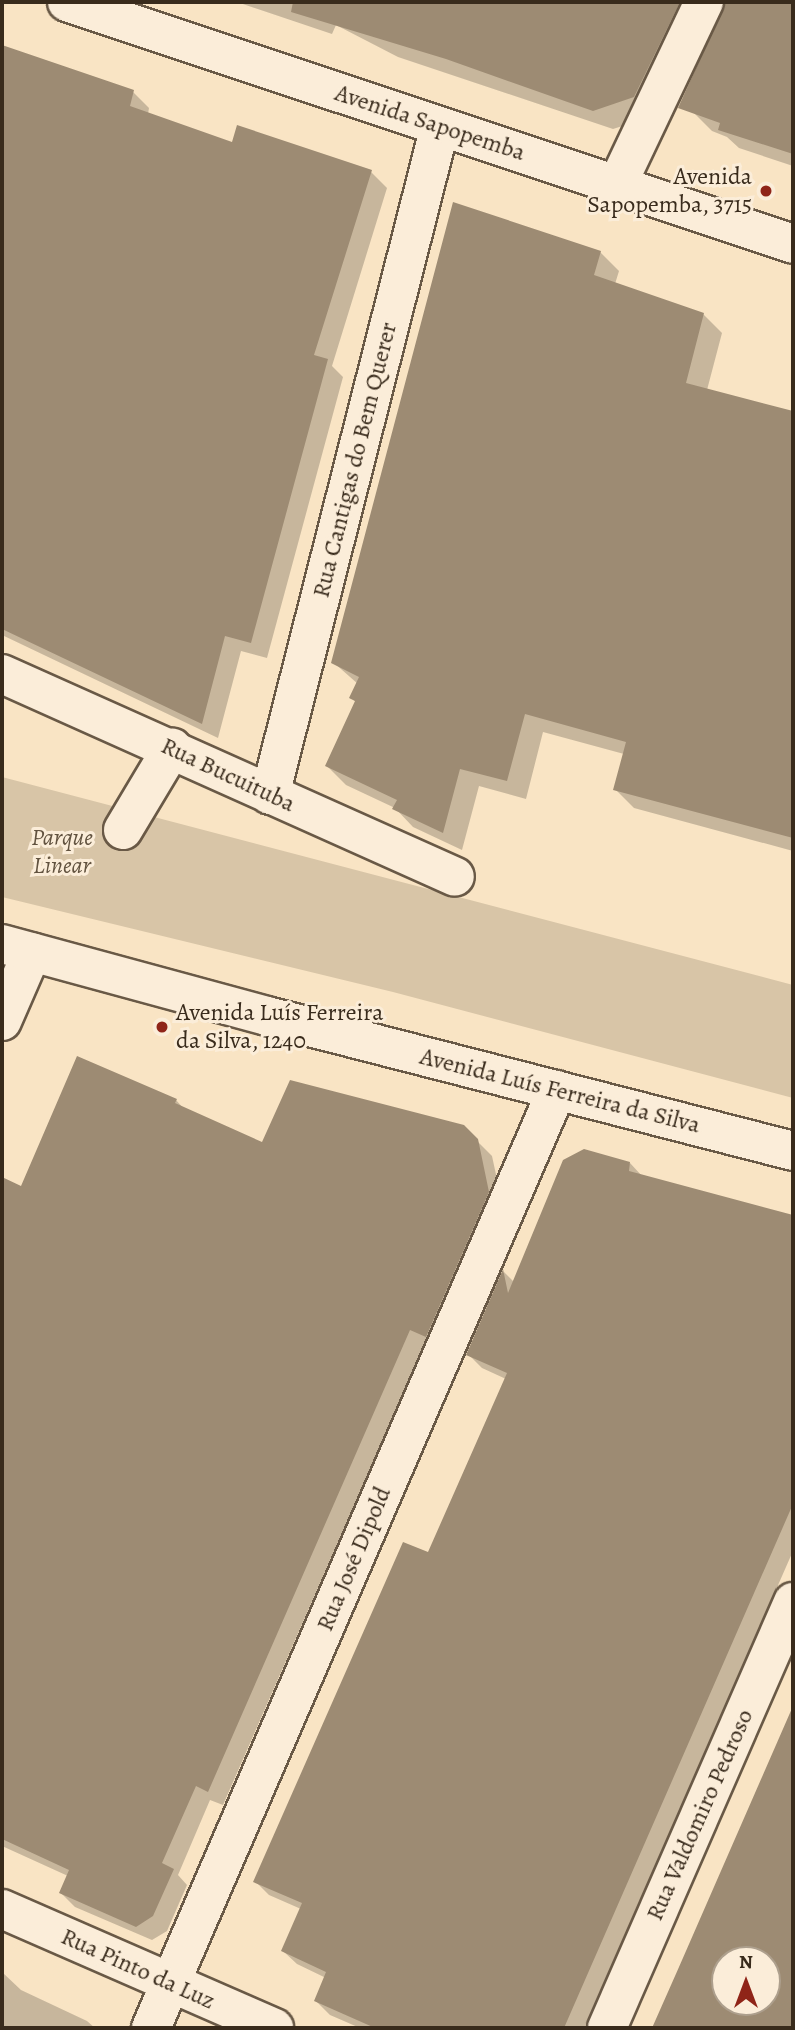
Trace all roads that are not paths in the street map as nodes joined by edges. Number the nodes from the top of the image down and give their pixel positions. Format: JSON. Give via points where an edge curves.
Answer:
{"nodes":[{"id":1,"x":68,"y":2,"type":"edge"},
{"id":2,"x":704,"y":2,"type":"edge"},
{"id":3,"x":440,"y":126,"type":"junction"},
{"id":4,"x":617,"y":185,"type":"junction"},
{"id":5,"x":793,"y":244,"type":"edge"},
{"id":6,"x":2,"y":674,"type":"edge"},
{"id":7,"x":172,"y":748,"type":"junction"},
{"id":8,"x":270,"y":795,"type":"junction"},
{"id":9,"x":123,"y":830,"type":"dead end"},
{"id":10,"x":455,"y":877,"type":"dead end"},
{"id":11,"x":17,"y":948,"type":"edge"},
{"id":12,"x":2,"y":1021,"type":"edge"},
{"id":13,"x":557,"y":1090,"type":"junction"},
{"id":14,"x":793,"y":1151,"type":"edge"},
{"id":15,"x":793,"y":1602,"type":"edge"},
{"id":16,"x":2,"y":1909,"type":"edge"},
{"id":17,"x":171,"y":1983,"type":"junction"},
{"id":18,"x":151,"y":2028,"type":"edge"},
{"id":19,"x":274,"y":2028,"type":"edge"},
{"id":20,"x":607,"y":2028,"type":"edge"}],
"edges":[{"from":1,"to":3,"type":"street","name":"Avenida Sapopemba"},
{"from":2,"to":4,"type":"street"},
{"from":3,"to":4,"type":"street","name":"Avenida Sapopemba"},
{"from":3,"to":8,"type":"street","name":"Rua Cantigas do Bem Querer"},
{"from":4,"to":5,"type":"street","name":"Avenida Sapopemba"},
{"from":6,"to":7,"type":"street","name":"Rua Bucuituba"},
{"from":7,"to":8,"type":"street","name":"Rua Bucuituba"},
{"from":7,"to":9,"type":"street"},
{"from":8,"to":10,"type":"street","name":"Rua Bucuituba"},
{"from":11,"to":12,"type":"street"},
{"from":11,"to":13,"type":"street","name":"Avenida Luís Ferreira da Silva"},
{"from":13,"to":14,"type":"street","name":"Avenida Luís Ferreira da Silva"},
{"from":13,"to":17,"type":"street","name":"Rua José Dipold"},
{"from":15,"to":20,"type":"street","name":"Rua Valdomiro Pedroso"},
{"from":16,"to":17,"type":"street","name":"Rua Pinto da Luz"},
{"from":17,"to":18,"type":"street","name":"Rua José Dipold"},
{"from":17,"to":19,"type":"street","name":"Rua Pinto da Luz"}]}
